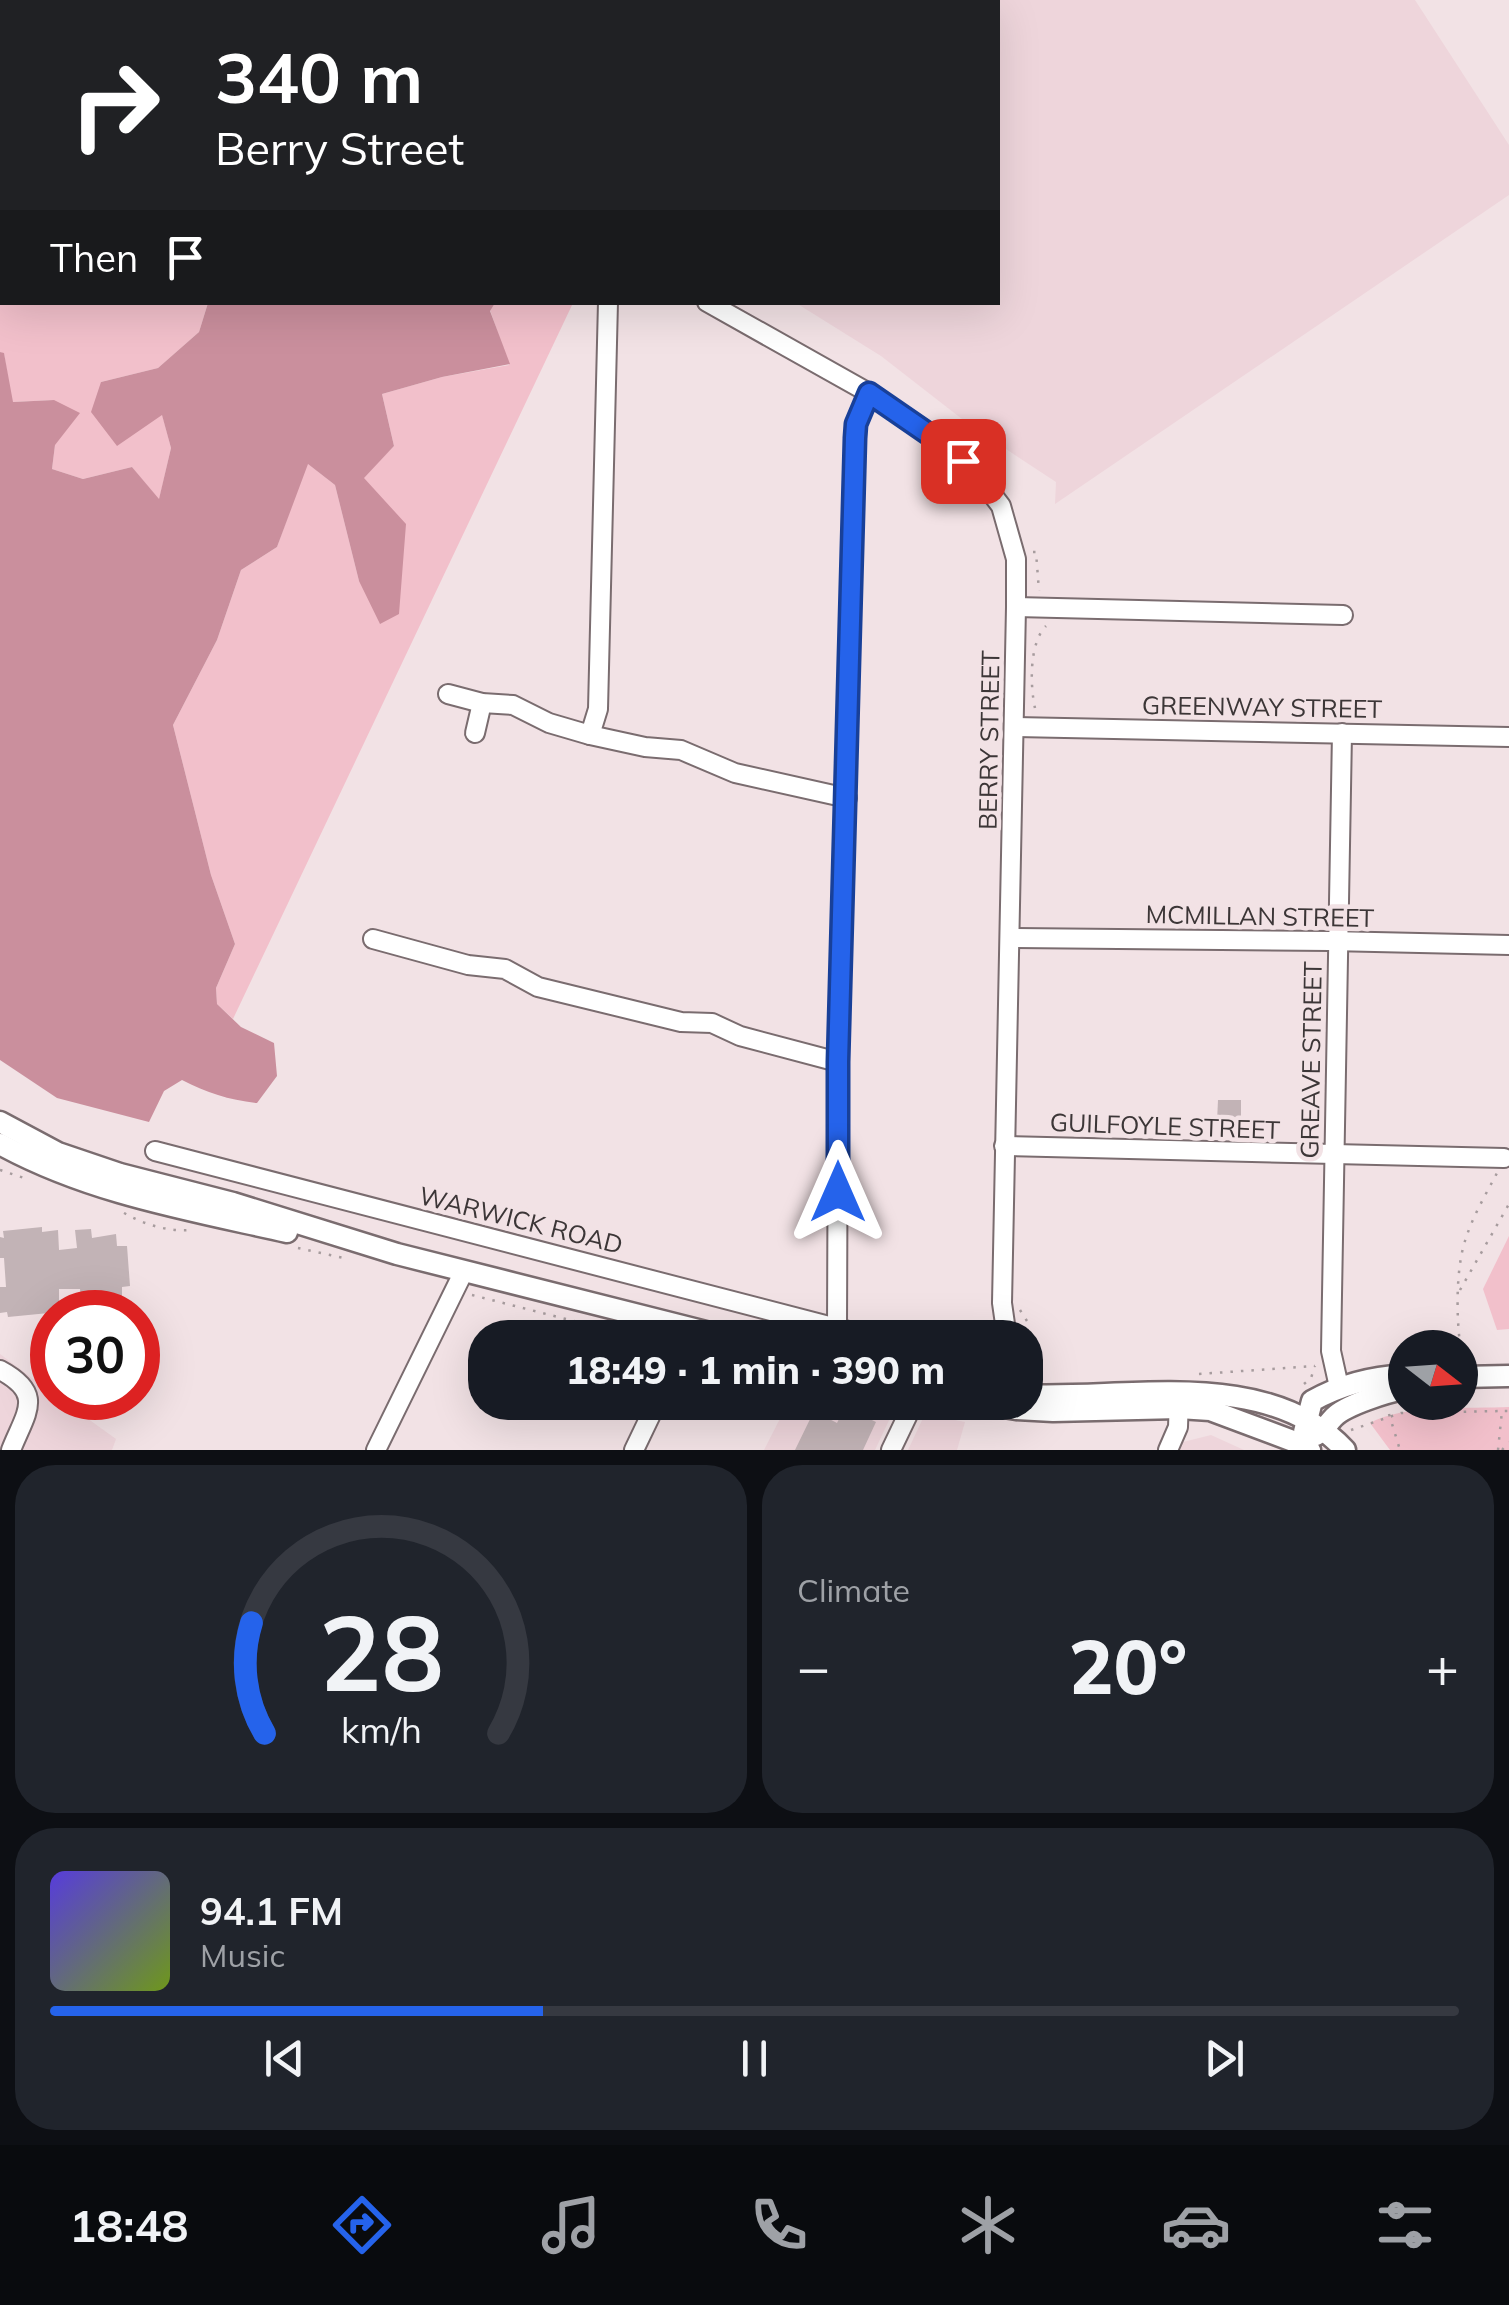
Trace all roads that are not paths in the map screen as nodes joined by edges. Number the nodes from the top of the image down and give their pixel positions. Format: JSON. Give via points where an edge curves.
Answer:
{"nodes":[{"id":1,"x":608,"y":305,"type":"edge"},
{"id":2,"x":712,"y":305,"type":"edge"},
{"id":3,"x":869,"y":393,"type":"junction"},
{"id":4,"x":1016,"y":608,"type":"junction"},
{"id":5,"x":1343,"y":615,"type":"dead end"},
{"id":6,"x":448,"y":694,"type":"dead end"},
{"id":7,"x":482,"y":703,"type":"junction"},
{"id":8,"x":1015,"y":726,"type":"junction"},
{"id":9,"x":475,"y":732,"type":"dead end"},
{"id":10,"x":1342,"y":733,"type":"junction"},
{"id":11,"x":590,"y":735,"type":"junction"},
{"id":12,"x":1509,"y":737,"type":"edge"},
{"id":13,"x":847,"y":798,"type":"junction"},
{"id":14,"x":1010,"y":938,"type":"junction"},
{"id":15,"x":373,"y":939,"type":"dead end"},
{"id":16,"x":1338,"y":942,"type":"junction"},
{"id":17,"x":1509,"y":946,"type":"edge"},
{"id":18,"x":838,"y":1062,"type":"junction"},
{"id":19,"x":0,"y":1122,"type":"edge"},
{"id":20,"x":0,"y":1144,"type":"edge"},
{"id":21,"x":1004,"y":1146,"type":"junction"},
{"id":22,"x":155,"y":1151,"type":"dead end"},
{"id":23,"x":1334,"y":1156,"type":"junction"},
{"id":24,"x":1504,"y":1158,"type":"road end"},
{"id":25,"x":397,"y":1254,"type":"junction"},
{"id":26,"x":460,"y":1280,"type":"junction"},
{"id":27,"x":634,"y":1320,"type":"edge"},
{"id":28,"x":803,"y":1320,"type":"edge"},
{"id":29,"x":837,"y":1320,"type":"edge"},
{"id":30,"x":1006,"y":1320,"type":"edge"},
{"id":31,"x":0,"y":1370,"type":"edge"},
{"id":32,"x":1388,"y":1376,"type":"edge"},
{"id":33,"x":1509,"y":1376,"type":"edge"},
{"id":34,"x":1478,"y":1377,"type":"edge"},
{"id":35,"x":1339,"y":1386,"type":"junction"},
{"id":36,"x":1388,"y":1393,"type":"edge"},
{"id":37,"x":1179,"y":1400,"type":"junction"},
{"id":38,"x":1043,"y":1408,"type":"edge"},
{"id":39,"x":648,"y":1420,"type":"edge"},
{"id":40,"x":905,"y":1420,"type":"edge"},
{"id":41,"x":1316,"y":1424,"type":"junction"},
{"id":42,"x":1348,"y":1440,"type":"edge"},
{"id":43,"x":1306,"y":1447,"type":"edge"},
{"id":44,"x":12,"y":1450,"type":"edge"},
{"id":45,"x":376,"y":1450,"type":"edge"},
{"id":46,"x":634,"y":1450,"type":"edge"},
{"id":47,"x":891,"y":1450,"type":"edge"},
{"id":48,"x":1168,"y":1450,"type":"edge"}],
"edges":[{"from":1,"to":11,"type":"street","via":[[598,708]]},
{"from":2,"to":3,"type":"street","name":"BERRY STREET"},
{"from":3,"to":4,"type":"street","name":"BERRY STREET","via":[[946,446],[1001,506],[1016,559]]},
{"from":3,"to":13,"type":"street","via":[[855,438]]},
{"from":4,"to":5,"type":"street"},
{"from":4,"to":8,"type":"street","name":"BERRY STREET"},
{"from":6,"to":7,"type":"street"},
{"from":7,"to":9,"type":"street"},
{"from":7,"to":11,"type":"street","via":[[513,705]]},
{"from":8,"to":10,"type":"street","name":"GREENWAY STREET"},
{"from":8,"to":14,"type":"street","name":"BERRY STREET"},
{"from":10,"to":12,"type":"street","name":"GREENWAY STREET"},
{"from":10,"to":16,"type":"street","name":"GREAVE STREET"},
{"from":11,"to":13,"type":"street","via":[[681,750],[735,773]]},
{"from":13,"to":18,"type":"street"},
{"from":14,"to":16,"type":"street","name":"MCMILLAN STREET"},
{"from":14,"to":21,"type":"street","name":"BERRY STREET"},
{"from":15,"to":18,"type":"street","via":[[505,969],[538,987],[681,1022],[712,1022]]},
{"from":16,"to":17,"type":"street","name":"MCMILLAN STREET"},
{"from":16,"to":23,"type":"street","name":"GREAVE STREET"},
{"from":18,"to":29,"type":"street"},
{"from":19,"to":25,"type":"main road","via":[[86,1163]]},
{"from":20,"to":25,"type":"main road","via":[[105,1188]]},
{"from":21,"to":23,"type":"street","name":"GUILFOYLE STREET"},
{"from":21,"to":30,"type":"street","name":"BERRY STREET"},
{"from":22,"to":28,"type":"street","name":"WARWICK ROAD"},
{"from":23,"to":24,"type":"street","name":"GUILFOYLE STREET"},
{"from":23,"to":35,"type":"street","name":"GREAVE STREET","via":[[1330,1351]]},
{"from":25,"to":26,"type":"main road"},
{"from":26,"to":27,"type":"main road"},
{"from":26,"to":45,"type":"street"},
{"from":31,"to":44,"type":"street","via":[[28,1395]]},
{"from":32,"to":35,"type":"main road"},
{"from":33,"to":34,"type":"main road"},
{"from":35,"to":41,"type":"main road","via":[[1312,1401]]},
{"from":36,"to":41,"type":"main road"},
{"from":37,"to":38,"type":"main road"},
{"from":37,"to":41,"type":"main road","via":[[1228,1395]]},
{"from":37,"to":43,"type":"main road"},
{"from":37,"to":48,"type":"street"},
{"from":39,"to":46,"type":"street"},
{"from":40,"to":47,"type":"street"},
{"from":41,"to":42,"type":"main road"},
{"from":41,"to":43,"type":"main road"}]}
